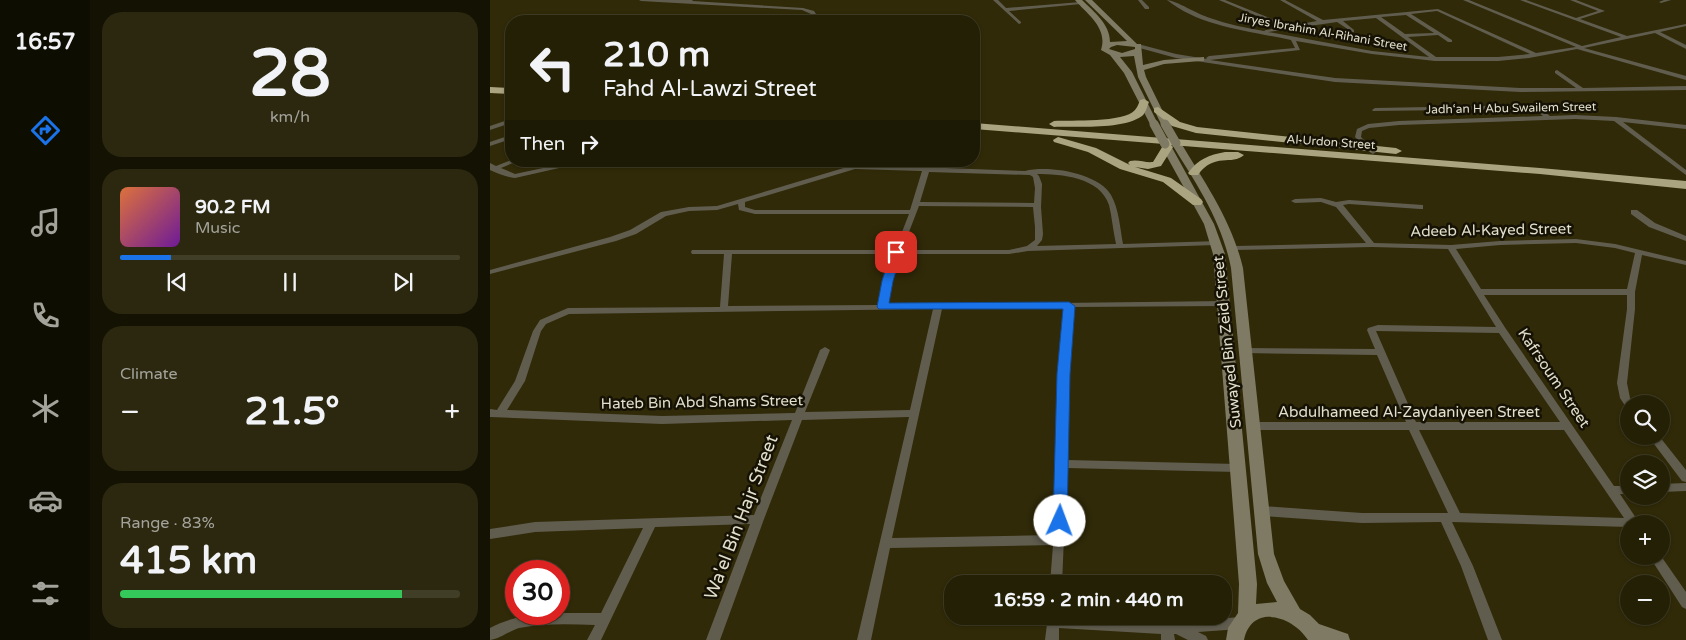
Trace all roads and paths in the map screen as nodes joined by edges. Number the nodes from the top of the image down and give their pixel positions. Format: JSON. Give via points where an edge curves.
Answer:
{"nodes":[{"id":1,"x":641,"y":0,"type":"edge"},
{"id":2,"x":734,"y":0,"type":"edge"},
{"id":3,"x":995,"y":0,"type":"edge"},
{"id":4,"x":1032,"y":0,"type":"edge"},
{"id":5,"x":1140,"y":0,"type":"edge"},
{"id":6,"x":1169,"y":0,"type":"edge"},
{"id":7,"x":1224,"y":0,"type":"edge"},
{"id":8,"x":1282,"y":0,"type":"edge"},
{"id":9,"x":1465,"y":0,"type":"edge"},
{"id":10,"x":1522,"y":0,"type":"edge"},
{"id":11,"x":1572,"y":0,"type":"edge"},
{"id":12,"x":1669,"y":0,"type":"edge"},
{"id":13,"x":689,"y":1,"type":"edge"},
{"id":14,"x":1082,"y":1,"type":"edge"},
{"id":15,"x":1661,"y":2,"type":"dead end"},
{"id":16,"x":726,"y":5,"type":"junction"},
{"id":17,"x":1042,"y":6,"type":"junction"},
{"id":18,"x":1147,"y":8,"type":"dead end"},
{"id":19,"x":1005,"y":10,"type":"junction"},
{"id":20,"x":1406,"y":13,"type":"junction"},
{"id":21,"x":813,"y":15,"type":"edge"},
{"id":22,"x":1376,"y":16,"type":"junction"},
{"id":23,"x":1576,"y":19,"type":"junction"},
{"id":24,"x":1338,"y":20,"type":"junction"},
{"id":25,"x":1322,"y":22,"type":"junction"},
{"id":26,"x":1019,"y":23,"type":"dead end"},
{"id":27,"x":1686,"y":25,"type":"edge"},
{"id":28,"x":1288,"y":27,"type":"junction"},
{"id":29,"x":1352,"y":31,"type":"dead end"},
{"id":30,"x":1655,"y":31,"type":"junction"},
{"id":31,"x":1261,"y":32,"type":"junction"},
{"id":32,"x":1438,"y":34,"type":"junction"},
{"id":33,"x":1404,"y":36,"type":"junction"},
{"id":34,"x":1625,"y":37,"type":"junction"},
{"id":35,"x":1293,"y":39,"type":"junction"},
{"id":36,"x":1450,"y":41,"type":"dead end"},
{"id":37,"x":1684,"y":45,"type":"edge"},
{"id":38,"x":1106,"y":47,"type":"junction"},
{"id":39,"x":1580,"y":47,"type":"junction"},
{"id":40,"x":1137,"y":48,"type":"junction"},
{"id":41,"x":1113,"y":54,"type":"junction"},
{"id":42,"x":1535,"y":55,"type":"junction"},
{"id":43,"x":1435,"y":59,"type":"junction"},
{"id":44,"x":1200,"y":60,"type":"junction"},
{"id":45,"x":1139,"y":69,"type":"junction"},
{"id":46,"x":1557,"y":72,"type":"dead end"},
{"id":47,"x":1686,"y":78,"type":"edge"},
{"id":48,"x":1686,"y":88,"type":"edge"},
{"id":49,"x":490,"y":90,"type":"edge"},
{"id":50,"x":1520,"y":90,"type":"junction"},
{"id":51,"x":1582,"y":90,"type":"junction"},
{"id":52,"x":505,"y":91,"type":"edge"},
{"id":53,"x":490,"y":96,"type":"edge"},
{"id":54,"x":1525,"y":96,"type":"dead end"},
{"id":55,"x":505,"y":97,"type":"edge"},
{"id":56,"x":1530,"y":101,"type":"dead end"},
{"id":57,"x":1144,"y":102,"type":"junction"},
{"id":58,"x":1535,"y":106,"type":"junction"},
{"id":59,"x":1158,"y":110,"type":"junction"},
{"id":60,"x":1376,"y":110,"type":"dead end"},
{"id":61,"x":1548,"y":117,"type":"junction"},
{"id":62,"x":1616,"y":119,"type":"junction"},
{"id":63,"x":980,"y":121,"type":"edge"},
{"id":64,"x":505,"y":123,"type":"edge"},
{"id":65,"x":1044,"y":126,"type":"junction"},
{"id":66,"x":980,"y":127,"type":"edge"},
{"id":67,"x":1686,"y":127,"type":"edge"},
{"id":68,"x":490,"y":128,"type":"edge"},
{"id":69,"x":1020,"y":130,"type":"junction"},
{"id":70,"x":1123,"y":138,"type":"junction"},
{"id":71,"x":505,"y":139,"type":"edge"},
{"id":72,"x":490,"y":144,"type":"edge"},
{"id":73,"x":1169,"y":145,"type":"junction"},
{"id":74,"x":1370,"y":149,"type":"junction"},
{"id":75,"x":505,"y":164,"type":"edge"},
{"id":76,"x":1463,"y":165,"type":"junction"},
{"id":77,"x":560,"y":167,"type":"edge"},
{"id":78,"x":853,"y":167,"type":"joint"},
{"id":79,"x":491,"y":168,"type":"edge"},
{"id":80,"x":926,"y":170,"type":"junction"},
{"id":81,"x":1027,"y":172,"type":"junction"},
{"id":82,"x":1194,"y":173,"type":"junction"},
{"id":83,"x":1686,"y":173,"type":"edge"},
{"id":84,"x":1686,"y":178,"type":"edge"},
{"id":85,"x":1686,"y":185,"type":"edge"},
{"id":86,"x":742,"y":201,"type":"junction"},
{"id":87,"x":1295,"y":201,"type":"dead end"},
{"id":88,"x":1197,"y":202,"type":"junction"},
{"id":89,"x":916,"y":204,"type":"junction"},
{"id":90,"x":1037,"y":205,"type":"junction"},
{"id":91,"x":1338,"y":205,"type":"junction"},
{"id":92,"x":1420,"y":207,"type":"dead end"},
{"id":93,"x":913,"y":212,"type":"junction"},
{"id":94,"x":1634,"y":212,"type":"dead end"},
{"id":95,"x":1686,"y":240,"type":"edge"},
{"id":96,"x":1216,"y":243,"type":"junction"},
{"id":97,"x":1372,"y":245,"type":"junction"},
{"id":98,"x":1120,"y":246,"type":"junction"},
{"id":99,"x":1451,"y":247,"type":"junction"},
{"id":100,"x":1234,"y":248,"type":"junction"},
{"id":101,"x":1031,"y":249,"type":"junction"},
{"id":102,"x":694,"y":252,"type":"dead end"},
{"id":103,"x":728,"y":252,"type":"junction"},
{"id":104,"x":896,"y":252,"type":"junction"},
{"id":105,"x":1639,"y":252,"type":"junction"},
{"id":106,"x":1686,"y":263,"type":"edge"},
{"id":107,"x":490,"y":272,"type":"edge"},
{"id":108,"x":1479,"y":292,"type":"junction"},
{"id":109,"x":1631,"y":292,"type":"junction"},
{"id":110,"x":1223,"y":303,"type":"junction"},
{"id":111,"x":1069,"y":306,"type":"junction"},
{"id":112,"x":883,"y":307,"type":"junction"},
{"id":113,"x":938,"y":307,"type":"junction"},
{"id":114,"x":724,"y":309,"type":"junction"},
{"id":115,"x":1502,"y":330,"type":"junction"},
{"id":116,"x":825,"y":350,"type":"dead end"},
{"id":117,"x":1244,"y":350,"type":"junction"},
{"id":118,"x":1379,"y":352,"type":"junction"},
{"id":119,"x":1624,"y":395,"type":"edge"},
{"id":120,"x":494,"y":413,"type":"edge"},
{"id":121,"x":914,"y":413,"type":"junction"},
{"id":122,"x":799,"y":416,"type":"junction"},
{"id":123,"x":1252,"y":426,"type":"junction"},
{"id":124,"x":1567,"y":426,"type":"junction"},
{"id":125,"x":1413,"y":428,"type":"junction"},
{"id":126,"x":1660,"y":445,"type":"edge"},
{"id":127,"x":1062,"y":464,"type":"junction"},
{"id":128,"x":1237,"y":468,"type":"junction"},
{"id":129,"x":1686,"y":478,"type":"edge"},
{"id":130,"x":1686,"y":487,"type":"edge"},
{"id":131,"x":1670,"y":488,"type":"edge"},
{"id":132,"x":1611,"y":490,"type":"junction"},
{"id":133,"x":1620,"y":490,"type":"edge"},
{"id":134,"x":1261,"y":511,"type":"junction"},
{"id":135,"x":1628,"y":515,"type":"edge"},
{"id":136,"x":1450,"y":517,"type":"junction"},
{"id":137,"x":758,"y":519,"type":"junction"},
{"id":138,"x":651,"y":523,"type":"junction"},
{"id":139,"x":1620,"y":523,"type":"edge"},
{"id":140,"x":490,"y":534,"type":"edge"},
{"id":141,"x":1060,"y":540,"type":"junction"},
{"id":142,"x":887,"y":543,"type":"junction"},
{"id":143,"x":1661,"y":565,"type":"edge"},
{"id":144,"x":1057,"y":575,"type":"edge"},
{"id":145,"x":1686,"y":603,"type":"edge"},
{"id":146,"x":1294,"y":614,"type":"junction"},
{"id":147,"x":605,"y":619,"type":"junction"},
{"id":148,"x":1053,"y":625,"type":"edge"},
{"id":149,"x":1108,"y":625,"type":"edge"},
{"id":150,"x":1241,"y":626,"type":"edge"},
{"id":151,"x":1171,"y":632,"type":"edge"},
{"id":152,"x":490,"y":635,"type":"edge"},
{"id":153,"x":1315,"y":635,"type":"edge"},
{"id":154,"x":594,"y":640,"type":"edge"},
{"id":155,"x":713,"y":640,"type":"edge"},
{"id":156,"x":864,"y":640,"type":"edge"},
{"id":157,"x":1052,"y":640,"type":"edge"},
{"id":158,"x":1201,"y":640,"type":"edge"},
{"id":159,"x":1340,"y":640,"type":"edge"},
{"id":160,"x":1495,"y":640,"type":"edge"}],
"edges":[{"from":1,"to":13,"type":"street"},
{"from":2,"to":16,"type":"street"},
{"from":3,"to":19,"type":"street"},
{"from":4,"to":17,"type":"street"},
{"from":5,"to":18,"type":"street"},
{"from":6,"to":31,"type":"street","name":"Jiryes Ibrahim Al-Rihani Street","via":[[1207,19]]},
{"from":7,"to":28,"type":"street"},
{"from":8,"to":25,"type":"street"},
{"from":9,"to":39,"type":"street"},
{"from":10,"to":23,"type":"street"},
{"from":11,"to":23,"type":"street","via":[[1603,11]]},
{"from":12,"to":15,"type":"street"},
{"from":13,"to":16,"type":"street"},
{"from":14,"to":17,"type":"street"},
{"from":14,"to":38,"type":"main road","via":[[1105,30]]},
{"from":14,"to":40,"type":"main road"},
{"from":16,"to":21,"type":"street","via":[[809,10]]},
{"from":17,"to":19,"type":"street"},
{"from":19,"to":26,"type":"street"},
{"from":20,"to":22,"type":"street"},
{"from":20,"to":32,"type":"street"},
{"from":20,"to":42,"type":"street","via":[[1444,12]]},
{"from":22,"to":24,"type":"street"},
{"from":22,"to":33,"type":"street"},
{"from":23,"to":34,"type":"street"},
{"from":24,"to":25,"type":"street"},
{"from":24,"to":29,"type":"street"},
{"from":25,"to":28,"type":"street"},
{"from":27,"to":30,"type":"street","name":"Jiryes Ibrahim Al-Rihani Street"},
{"from":28,"to":31,"type":"street"},
{"from":30,"to":34,"type":"street","name":"Jiryes Ibrahim Al-Rihani Street"},
{"from":30,"to":37,"type":"street"},
{"from":31,"to":35,"type":"street","name":"Jiryes Ibrahim Al-Rihani Street"},
{"from":32,"to":33,"type":"street"},
{"from":32,"to":36,"type":"street"},
{"from":33,"to":43,"type":"street"},
{"from":34,"to":39,"type":"street","name":"Jiryes Ibrahim Al-Rihani Street"},
{"from":35,"to":43,"type":"street","name":"Jiryes Ibrahim Al-Rihani Street"},
{"from":35,"to":44,"type":"street","via":[[1298,50]]},
{"from":38,"to":40,"type":"main road","via":[[1117,43]]},
{"from":38,"to":41,"type":"main road","name":"Suwayed Bin Zeid Street","via":[[1107,52]]},
{"from":39,"to":42,"type":"street","name":"Jiryes Ibrahim Al-Rihani Street"},
{"from":39,"to":47,"type":"street"},
{"from":40,"to":41,"type":"main road","via":[[1123,55]]},
{"from":40,"to":44,"type":"street"},
{"from":40,"to":45,"type":"main road","name":"Suwayed Bin Zeid Street"},
{"from":41,"to":57,"type":"main road","name":"Suwayed Bin Zeid Street","via":[[1128,72]]},
{"from":42,"to":43,"type":"street","name":"Jiryes Ibrahim Al-Rihani Street","via":[[1476,60]]},
{"from":44,"to":45,"type":"main road","via":[[1164,62]]},
{"from":44,"to":50,"type":"street","via":[[1335,80]]},
{"from":45,"to":59,"type":"main road","name":"Suwayed Bin Zeid Street"},
{"from":46,"to":51,"type":"street"},
{"from":48,"to":51,"type":"street"},
{"from":49,"to":52,"type":"highway"},
{"from":50,"to":51,"type":"street"},
{"from":50,"to":54,"type":"street"},
{"from":53,"to":55,"type":"highway"},
{"from":56,"to":58,"type":"street"},
{"from":57,"to":65,"type":"highway","via":[[1139,113],[1122,120]]},
{"from":57,"to":73,"type":"main road","name":"Suwayed Bin Zeid Street","bridge":true},
{"from":58,"to":60,"type":"street"},
{"from":58,"to":61,"type":"street"},
{"from":59,"to":73,"type":"main road","name":"Suwayed Bin Zeid Street","bridge":true},
{"from":59,"to":74,"type":"highway","via":[[1176,124],[1196,130]]},
{"from":61,"to":62,"type":"street","name":"Jadh‘an H Abu Swailem Street"},
{"from":61,"to":74,"type":"street","name":"Jadh‘an H Abu Swailem Street","via":[[1376,125],[1357,132]]},
{"from":62,"to":67,"type":"street","name":"Jadh‘an H Abu Swailem Street"},
{"from":62,"to":83,"type":"street"},
{"from":63,"to":65,"type":"highway","name":"Al-Urdon Street"},
{"from":64,"to":68,"type":"street"},
{"from":65,"to":74,"type":"highway","name":"Al-Urdon Street"},
{"from":66,"to":69,"type":"highway","name":"Al-Urdon Street"},
{"from":69,"to":70,"type":"highway","name":"Al-Urdon Street"},
{"from":69,"to":88,"type":"highway","via":[[1082,146],[1124,167],[1167,180]]},
{"from":70,"to":73,"type":"highway","via":[[1109,140],[1106,145],[1123,159],[1144,165],[1159,162]]},
{"from":70,"to":76,"type":"highway","name":"Al-Urdon Street"},
{"from":71,"to":72,"type":"street"},
{"from":73,"to":82,"type":"main road","name":"Suwayed Bin Zeid Street"},
{"from":73,"to":88,"type":"main road","name":"Suwayed Bin Zeid Street"},
{"from":74,"to":84,"type":"highway","name":"Al-Urdon Street"},
{"from":75,"to":79,"type":"street"},
{"from":76,"to":82,"type":"highway","via":[[1423,168],[1238,155],[1205,160]]},
{"from":76,"to":85,"type":"highway","name":"Al-Urdon Street"},
{"from":77,"to":79,"type":"street","via":[[519,176]]},
{"from":78,"to":80,"type":"street"},
{"from":78,"to":86,"type":"street"},
{"from":80,"to":81,"type":"street"},
{"from":80,"to":89,"type":"street"},
{"from":81,"to":90,"type":"street","via":[[1038,179]]},
{"from":81,"to":98,"type":"street","via":[[1064,173],[1086,179],[1103,191],[1110,197]]},
{"from":82,"to":100,"type":"main road","name":"Suwayed Bin Zeid Street"},
{"from":86,"to":93,"type":"street","via":[[742,208],[755,212]]},
{"from":86,"to":107,"type":"street","via":[[717,208],[664,214],[633,232],[613,239]]},
{"from":87,"to":91,"type":"street","via":[[1321,200]]},
{"from":88,"to":96,"type":"main road","name":"Suwayed Bin Zeid Street"},
{"from":89,"to":90,"type":"street"},
{"from":89,"to":93,"type":"street"},
{"from":90,"to":101,"type":"street","via":[[1041,238]]},
{"from":91,"to":92,"type":"street","via":[[1349,202]]},
{"from":91,"to":97,"type":"street"},
{"from":93,"to":104,"type":"street"},
{"from":94,"to":95,"type":"street","via":[[1652,225]]},
{"from":96,"to":98,"type":"street"},
{"from":96,"to":110,"type":"main road","name":"Suwayed Bin Zeid Street"},
{"from":97,"to":99,"type":"street","name":"Adeeb Al-Kayed Street"},
{"from":97,"to":100,"type":"street","name":"Adeeb Al-Kayed Street"},
{"from":98,"to":101,"type":"street"},
{"from":99,"to":105,"type":"street","name":"Adeeb Al-Kayed Street","via":[[1576,241]]},
{"from":99,"to":108,"type":"street","name":"Kafrsoum Street"},
{"from":100,"to":117,"type":"main road","name":"Suwayed Bin Zeid Street"},
{"from":101,"to":104,"type":"street","via":[[1009,252]]},
{"from":102,"to":103,"type":"street"},
{"from":103,"to":104,"type":"street"},
{"from":103,"to":114,"type":"street"},
{"from":104,"to":112,"type":"street"},
{"from":105,"to":106,"type":"street","name":"Adeeb Al-Kayed Street"},
{"from":105,"to":109,"type":"street"},
{"from":108,"to":109,"type":"street"},
{"from":108,"to":115,"type":"street","name":"Kafrsoum Street"},
{"from":109,"to":119,"type":"street","via":[[1622,383]]},
{"from":110,"to":111,"type":"street"},
{"from":110,"to":128,"type":"main road","name":"Suwayed Bin Zeid Street"},
{"from":111,"to":113,"type":"street"},
{"from":111,"to":127,"type":"street"},
{"from":112,"to":113,"type":"street"},
{"from":112,"to":114,"type":"street"},
{"from":113,"to":121,"type":"street"},
{"from":114,"to":120,"type":"street","via":[[586,310],[568,311],[552,317],[537,332],[520,381]]},
{"from":115,"to":118,"type":"street","via":[[1372,329]]},
{"from":115,"to":124,"type":"street","name":"Kafrsoum Street"},
{"from":116,"to":122,"type":"street","name":"Wa'el Bin Hajr Street"},
{"from":117,"to":118,"type":"street"},
{"from":117,"to":123,"type":"main road","name":"Suwayed Bin Zeid Street"},
{"from":118,"to":125,"type":"street"},
{"from":120,"to":122,"type":"street","name":"Hateb Bin Abd Shams Street","via":[[662,420]]},
{"from":121,"to":122,"type":"street","name":"Hateb Bin Abd Shams Street"},
{"from":121,"to":142,"type":"street"},
{"from":122,"to":137,"type":"street","name":"Wa'el Bin Hajr Street"},
{"from":123,"to":125,"type":"street","name":"Abdulhameed Al-Zaydaniyeen Street"},
{"from":123,"to":134,"type":"main road","name":"Suwayed Bin Zeid Street"},
{"from":124,"to":125,"type":"street","name":"Abdulhameed Al-Zaydaniyeen Street"},
{"from":124,"to":132,"type":"street","name":"Kafrsoum Street"},
{"from":125,"to":136,"type":"street"},
{"from":126,"to":129,"type":"street"},
{"from":127,"to":128,"type":"street"},
{"from":127,"to":141,"type":"street"},
{"from":128,"to":150,"type":"main road","name":"Suwayed Bin Zeid Street","via":[[1248,584]]},
{"from":130,"to":131,"type":"street"},
{"from":132,"to":133,"type":"street"},
{"from":132,"to":135,"type":"street","name":"Kafrsoum Street"},
{"from":134,"to":136,"type":"street","via":[[1362,518]]},
{"from":134,"to":146,"type":"main road","name":"Suwayed Bin Zeid Street","via":[[1270,568]]},
{"from":136,"to":139,"type":"street"},
{"from":136,"to":160,"type":"street"},
{"from":137,"to":138,"type":"street"},
{"from":137,"to":155,"type":"street","name":"Wa'el Bin Hajr Street"},
{"from":138,"to":140,"type":"street","via":[[535,527]]},
{"from":138,"to":147,"type":"street"},
{"from":141,"to":142,"type":"street"},
{"from":141,"to":144,"type":"street"},
{"from":142,"to":156,"type":"street"},
{"from":143,"to":145,"type":"street"},
{"from":146,"to":150,"type":"main road","via":[[1269,608],[1257,610]]},
{"from":146,"to":153,"type":"main road"},
{"from":147,"to":152,"type":"street","via":[[517,622],[502,626]]},
{"from":147,"to":154,"type":"street"},
{"from":148,"to":157,"type":"street"},
{"from":149,"to":151,"type":"street"},
{"from":150,"to":151,"type":"street"},
{"from":151,"to":158,"type":"street"},
{"from":153,"to":159,"type":"main road"}]}
